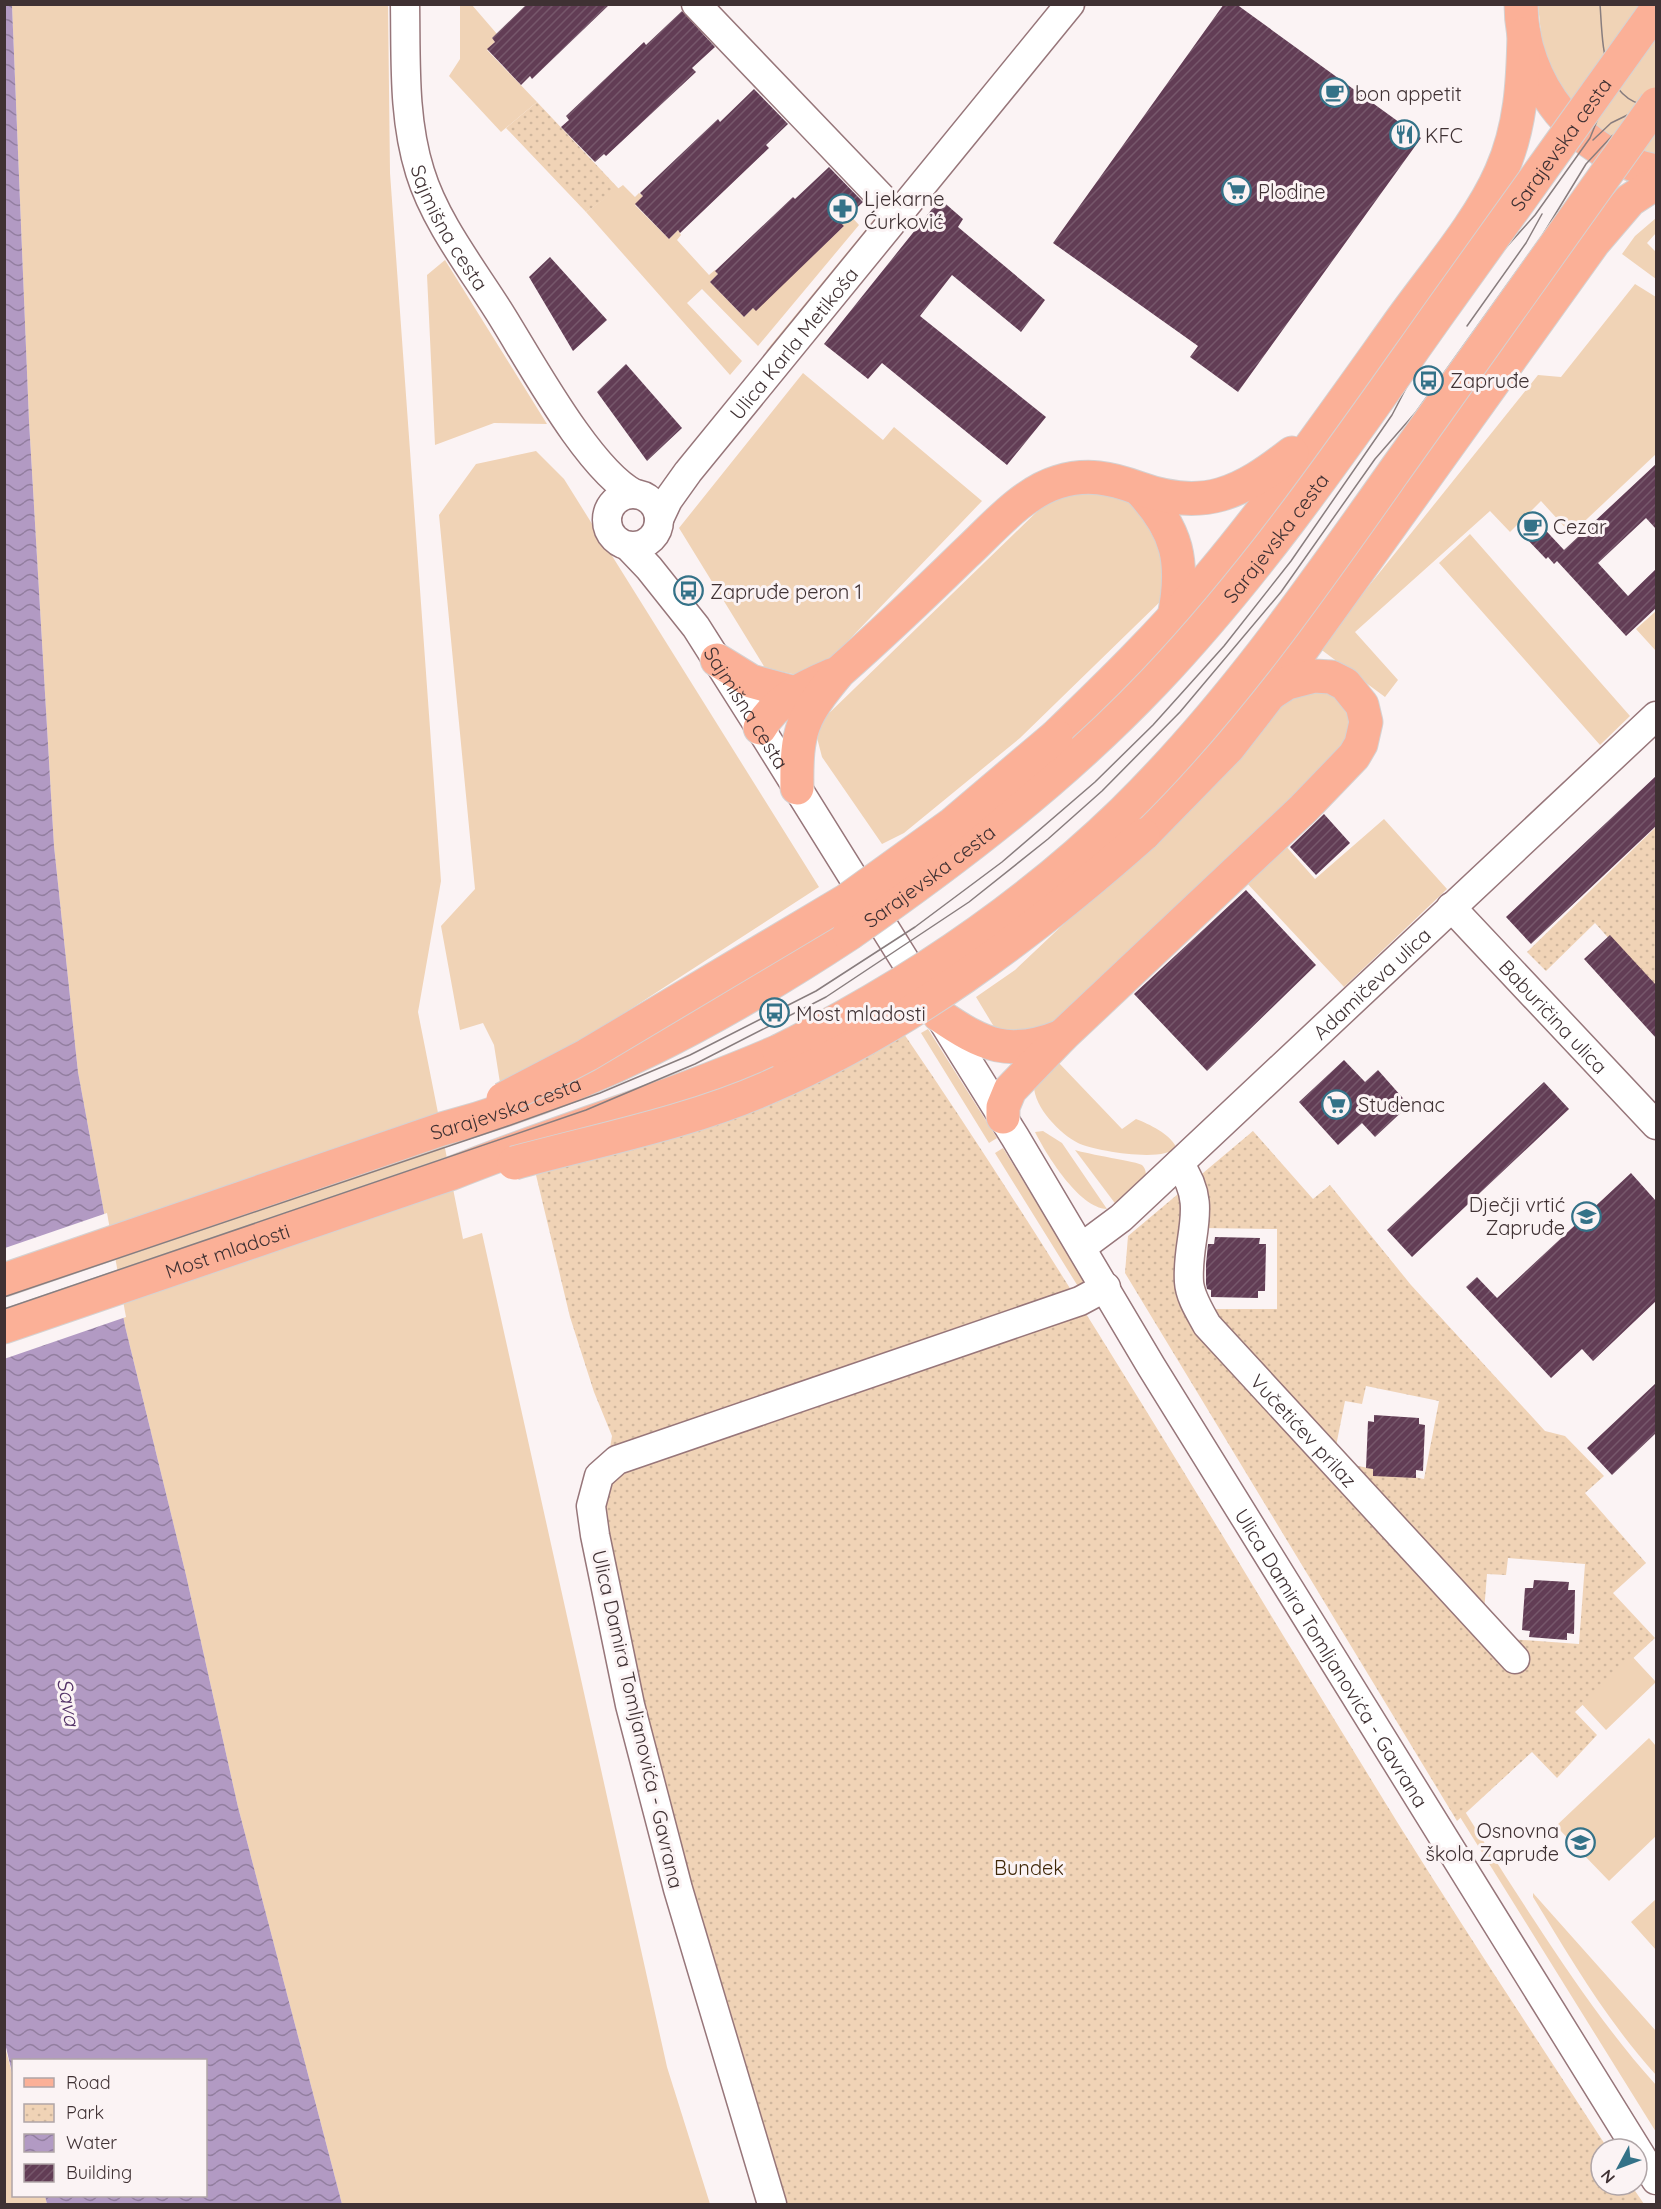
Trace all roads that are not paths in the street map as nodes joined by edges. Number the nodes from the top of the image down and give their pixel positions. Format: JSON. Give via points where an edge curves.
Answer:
{"nodes":[{"id":1,"x":405,"y":4,"type":"edge"},
{"id":2,"x":696,"y":4,"type":"edge"},
{"id":3,"x":1070,"y":4,"type":"edge"},
{"id":4,"x":1656,"y":10,"type":"edge"},
{"id":5,"x":1522,"y":19,"type":"edge"},
{"id":6,"x":1656,"y":104,"type":"edge"},
{"id":7,"x":1656,"y":171,"type":"edge"},
{"id":8,"x":1656,"y":183,"type":"edge"},
{"id":9,"x":898,"y":215,"type":"junction"},
{"id":10,"x":571,"y":426,"type":"junction"},
{"id":11,"x":1319,"y":435,"type":"junction"},
{"id":12,"x":1139,"y":489,"type":"junction"},
{"id":13,"x":649,"y":510,"type":"junction"},
{"id":14,"x":607,"y":521,"type":"junction"},
{"id":15,"x":628,"y":546,"type":"junction"},
{"id":16,"x":1174,"y":617,"type":"junction"},
{"id":17,"x":696,"y":627,"type":"junction"},
{"id":18,"x":717,"y":660,"type":"junction"},
{"id":19,"x":1270,"y":694,"type":"junction"},
{"id":20,"x":803,"y":701,"type":"junction"},
{"id":21,"x":1656,"y":716,"type":"edge"},
{"id":22,"x":760,"y":728,"type":"junction"},
{"id":23,"x":797,"y":788,"type":"junction"},
{"id":24,"x":1452,"y":907,"type":"junction"},
{"id":25,"x":939,"y":1015,"type":"junction"},
{"id":26,"x":1062,"y":1036,"type":"junction"},
{"id":27,"x":504,"y":1105,"type":"junction"},
{"id":28,"x":1003,"y":1117,"type":"junction"},
{"id":29,"x":1656,"y":1125,"type":"edge"},
{"id":30,"x":513,"y":1156,"type":"junction"},
{"id":31,"x":1179,"y":1164,"type":"junction"},
{"id":32,"x":1082,"y":1247,"type":"junction"},
{"id":33,"x":4,"y":1280,"type":"edge"},
{"id":34,"x":1106,"y":1287,"type":"junction"},
{"id":35,"x":4,"y":1327,"type":"edge"},
{"id":36,"x":1515,"y":1659,"type":"dead end"},
{"id":37,"x":1656,"y":2180,"type":"edge"},
{"id":38,"x":772,"y":2205,"type":"edge"}],
"edges":[{"from":1,"to":10,"type":"street","name":"Sajmišna cesta","via":[[410,123],[426,189]]},
{"from":2,"to":9,"type":"street"},
{"from":3,"to":9,"type":"street","name":"Ulica Karla Metikoša"},
{"from":4,"to":27,"type":"main road","name":"Sarajevska cesta","bridge":true,"via":[[1295,517],[1192,641],[1093,743],[933,875],[757,993],[620,1064]]},
{"from":5,"to":7,"type":"main road","via":[[1539,78],[1568,122],[1610,156]]},
{"from":5,"to":11,"type":"main road","name":"Sarajevska cesta","via":[[1522,83],[1516,128],[1495,185]]},
{"from":6,"to":30,"type":"main road","bridge":true,"via":[[1244,679],[1106,827],[979,932],[832,1025],[738,1069]]},
{"from":8,"to":19,"type":"main road","via":[[1630,200],[1594,242]]},
{"from":9,"to":13,"type":"street","name":"Ulica Karla Metikoša","via":[[668,500]]},
{"from":10,"to":13,"type":"street","name":"Sajmišna cesta","via":[[614,479]]},
{"from":10,"to":14,"type":"street","name":"Sajmišna cesta","via":[[599,490]]},
{"from":11,"to":12,"type":"main road","via":[[1265,475],[1234,491],[1177,498]]},
{"from":11,"to":16,"type":"main road","name":"Sarajevska cesta"},
{"from":12,"to":16,"type":"main road","via":[[1165,520],[1176,544],[1180,588]]},
{"from":12,"to":20,"type":"main road","via":[[1091,477],[1066,480],[1044,489],[1014,510]]},
{"from":13,"to":14,"type":"street","via":[[627,495],[612,504]]},
{"from":13,"to":15,"type":"street","via":[[645,543]]},
{"from":13,"to":17,"type":"street","name":"Sajmišna cesta","via":[[663,559]]},
{"from":14,"to":15,"type":"street","via":[[613,537]]},
{"from":15,"to":17,"type":"street","name":"Sajmišna cesta"},
{"from":16,"to":27,"type":"main road","name":"Sarajevska cesta","bridge":true,"via":[[1056,736],[951,825],[847,900]]},
{"from":17,"to":18,"type":"street","name":"Sajmišna cesta"},
{"from":18,"to":20,"type":"main road","via":[[751,681]]},
{"from":18,"to":22,"type":"street","name":"Sajmišna cesta"},
{"from":19,"to":26,"type":"main road","via":[[1287,683],[1314,676],[1331,677],[1345,684],[1362,705],[1366,722],[1354,756]]},
{"from":19,"to":30,"type":"main road","bridge":true,"via":[[1229,747],[1143,835],[1077,893],[990,960],[896,1021],[814,1066],[691,1115]]},
{"from":20,"to":22,"type":"main road","via":[[772,711]]},
{"from":20,"to":23,"type":"main road"},
{"from":21,"to":24,"type":"street","name":"Adamičeva ulica"},
{"from":22,"to":23,"type":"street","name":"Sajmišna cesta"},
{"from":23,"to":25,"type":"street","name":"Ulica Damira Tomljanovića - Gavrana"},
{"from":24,"to":29,"type":"street","name":"Baburičina ulica"},
{"from":24,"to":31,"type":"street","name":"Adamičeva ulica"},
{"from":25,"to":26,"type":"main road","via":[[964,1032],[998,1047],[1026,1047]]},
{"from":25,"to":28,"type":"street","name":"Ulica Damira Tomljanovića - Gavrana"},
{"from":26,"to":28,"type":"main road","via":[[1010,1090]]},
{"from":27,"to":33,"type":"main road","name":"Sarajevska cesta"},
{"from":28,"to":32,"type":"street","name":"Ulica Damira Tomljanovića - Gavrana"},
{"from":30,"to":35,"type":"main road","name":"Most mladosti","via":[[450,1174]]},
{"from":31,"to":32,"type":"street","name":"Adamičeva ulica","via":[[1121,1218]]},
{"from":31,"to":36,"type":"street","name":"Vučetićev prilaz","via":[[1194,1189],[1189,1282],[1207,1325]]},
{"from":32,"to":34,"type":"street","name":"Ulica Damira Tomljanovića - Gavrana"},
{"from":34,"to":37,"type":"street","name":"Ulica Damira Tomljanovića - Gavrana","via":[[1151,1366]]},
{"from":34,"to":38,"type":"street","name":"Ulica Damira Tomljanovića - Gavrana","via":[[1080,1301],[617,1460],[599,1476],[591,1506],[630,1706],[678,1889]]}]}
